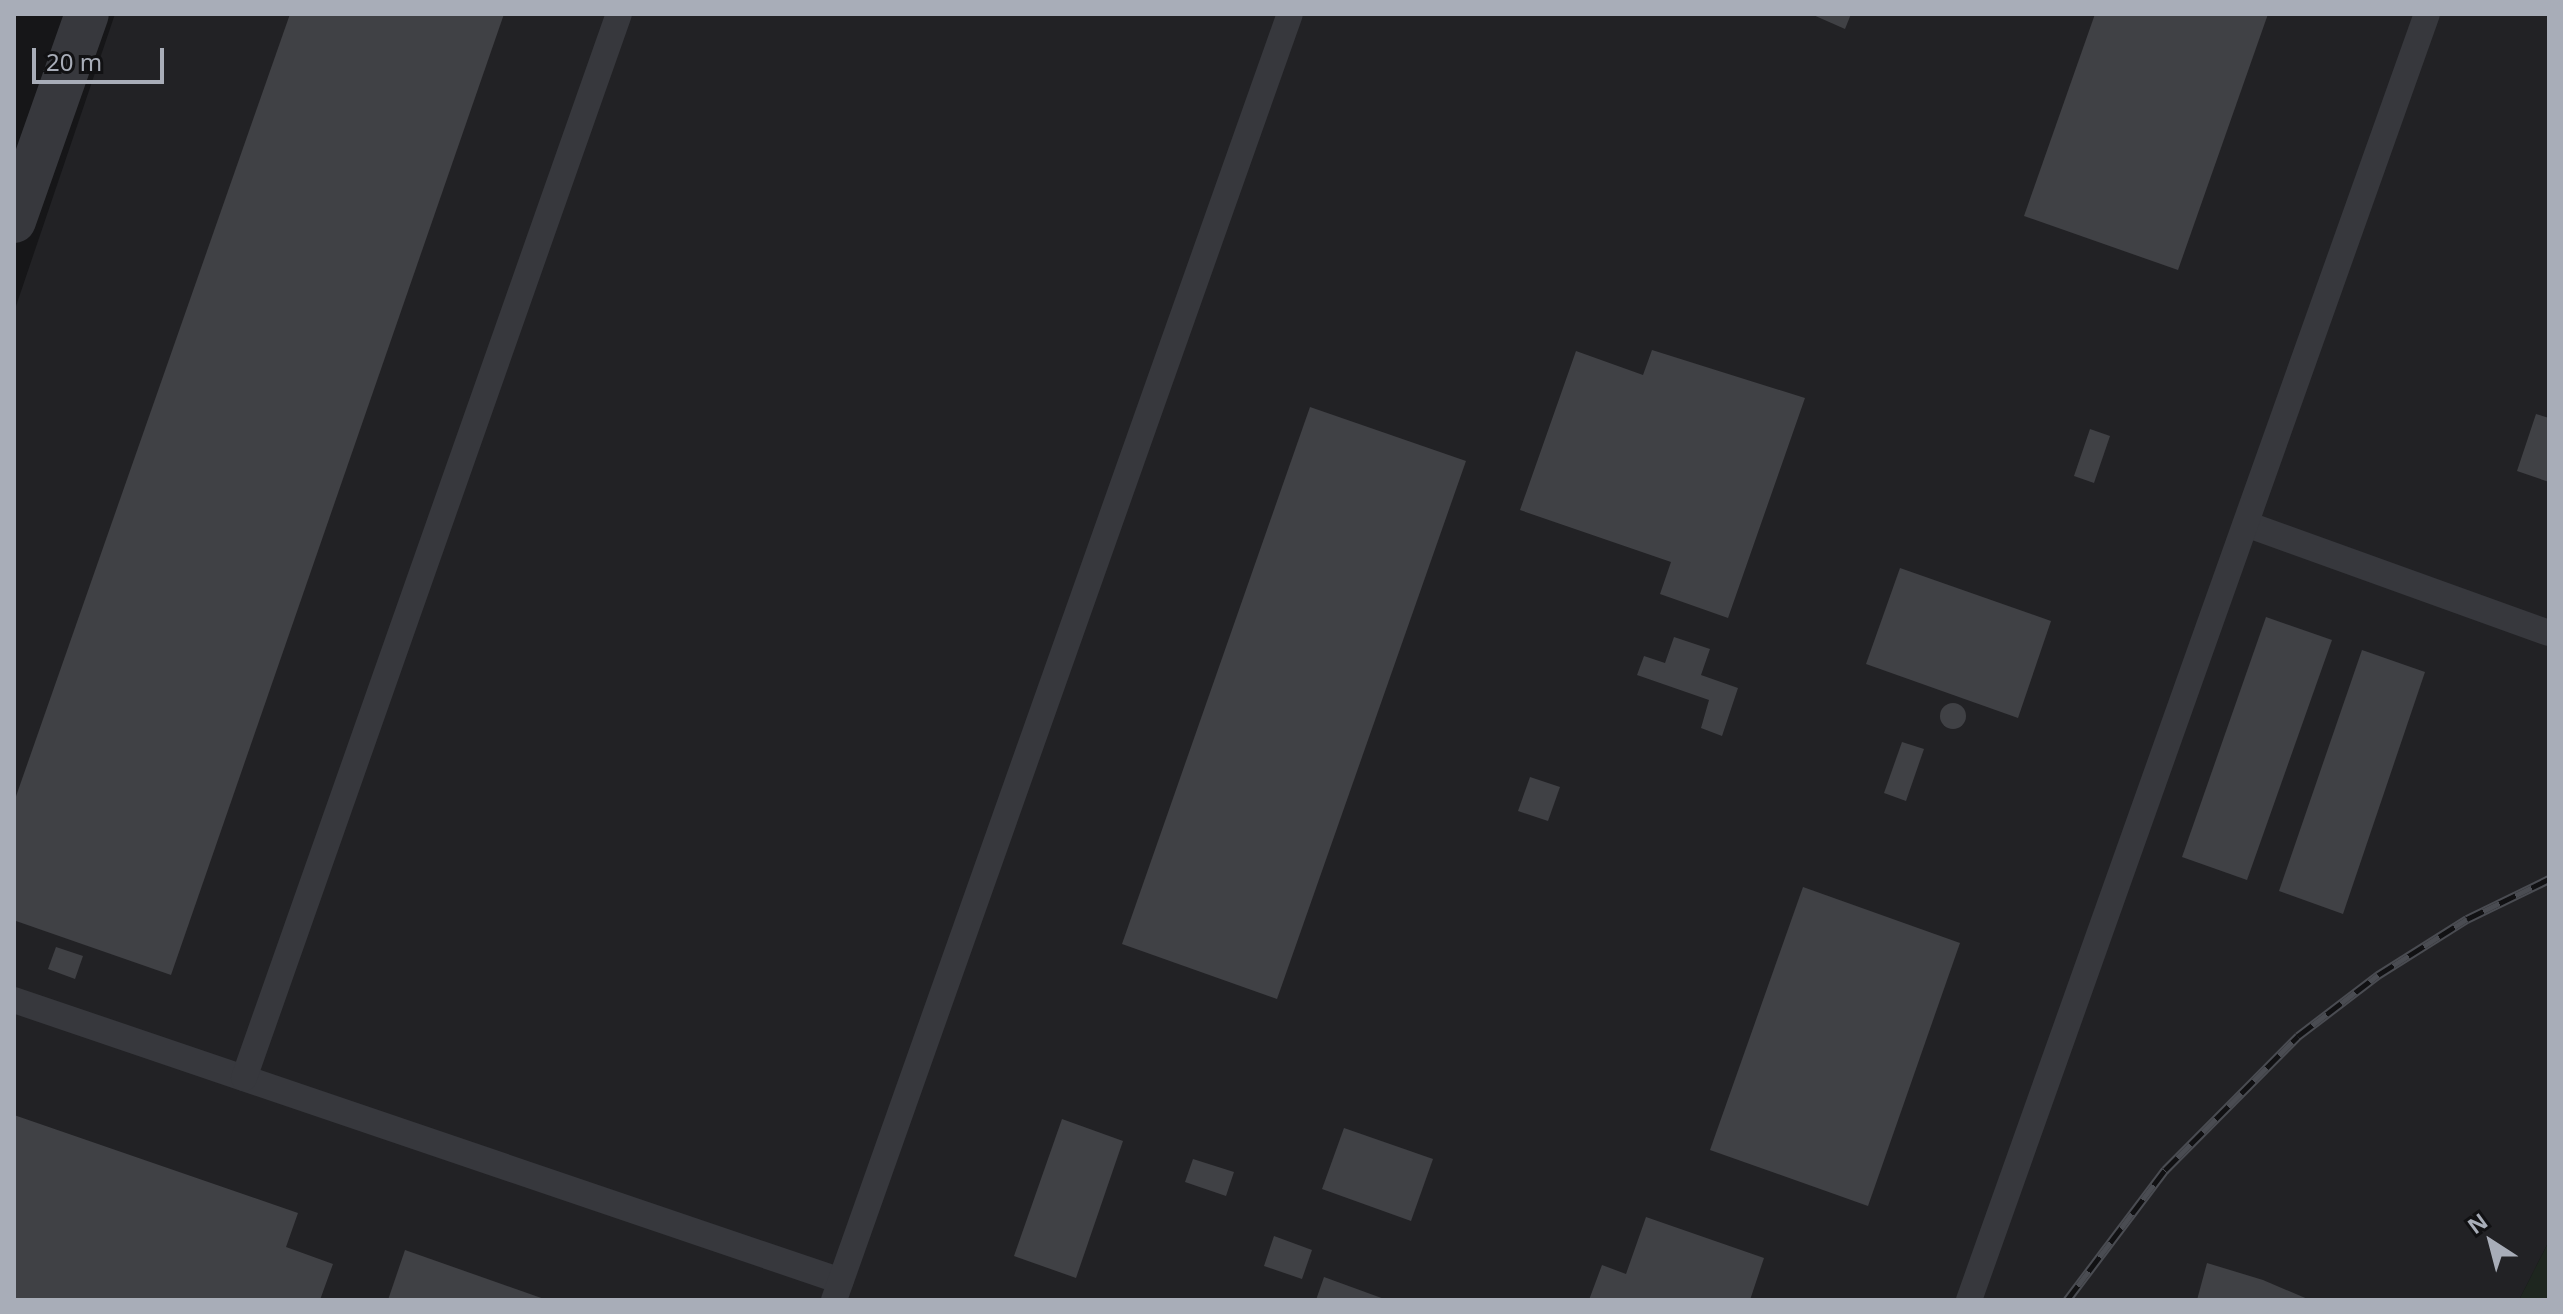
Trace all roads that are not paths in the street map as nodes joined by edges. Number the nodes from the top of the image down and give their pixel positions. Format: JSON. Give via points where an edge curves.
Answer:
{"nodes":[{"id":1,"x":87,"y":14,"type":"edge"},
{"id":2,"x":619,"y":14,"type":"edge"},
{"id":3,"x":1290,"y":14,"type":"edge"},
{"id":4,"x":2427,"y":14,"type":"edge"},
{"id":5,"x":14,"y":221,"type":"edge"},
{"id":6,"x":2246,"y":524,"type":"junction"},
{"id":7,"x":2549,"y":633,"type":"edge"},
{"id":8,"x":14,"y":1000,"type":"edge"},
{"id":9,"x":244,"y":1078,"type":"junction"},
{"id":10,"x":838,"y":1291,"type":"edge"},
{"id":11,"x":1969,"y":1300,"type":"edge"}],
"edges":[{"from":1,"to":5,"type":"street"},
{"from":2,"to":9,"type":"lane"},
{"from":3,"to":10,"type":"lane"},
{"from":4,"to":6,"type":"lane"},
{"from":6,"to":7,"type":"lane"},
{"from":6,"to":11,"type":"lane"},
{"from":8,"to":9,"type":"lane"},
{"from":9,"to":10,"type":"lane"}]}
